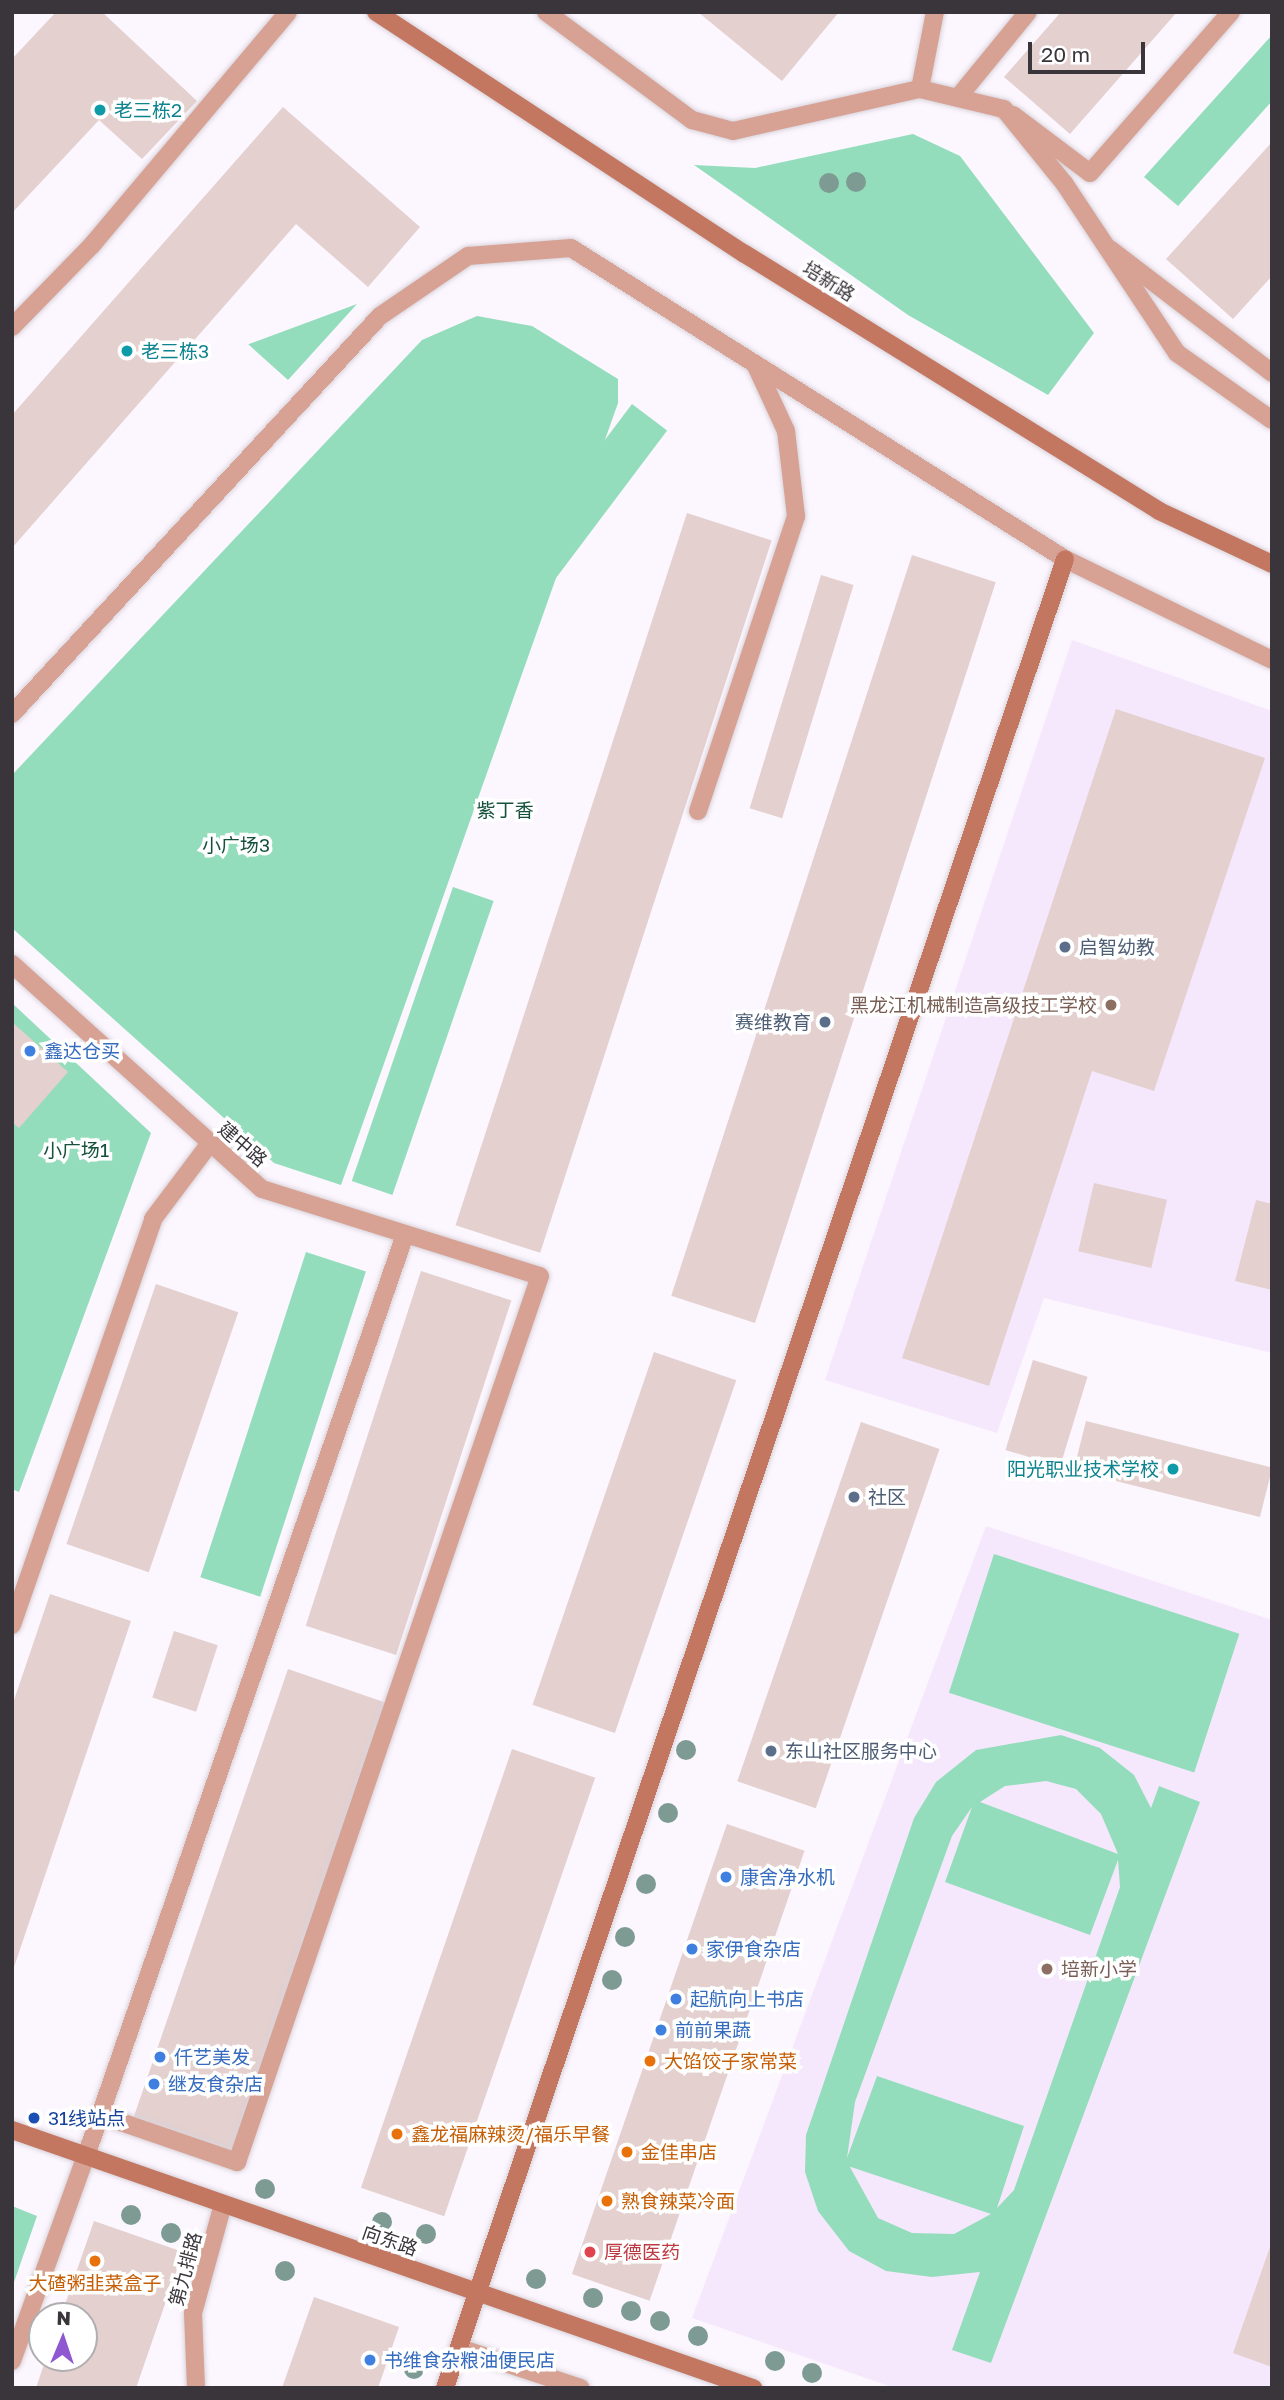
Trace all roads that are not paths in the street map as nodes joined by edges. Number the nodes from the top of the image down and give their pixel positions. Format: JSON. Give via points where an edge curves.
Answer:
{"nodes":[{"id":1,"x":288,"y":12,"type":"edge"},
{"id":2,"x":376,"y":12,"type":"edge"},
{"id":3,"x":546,"y":12,"type":"edge"},
{"id":4,"x":935,"y":12,"type":"edge"},
{"id":5,"x":1028,"y":12,"type":"edge"},
{"id":6,"x":1231,"y":12,"type":"edge"},
{"id":7,"x":919,"y":89,"type":"junction"},
{"id":8,"x":960,"y":95,"type":"junction"},
{"id":9,"x":1004,"y":109,"type":"junction"},
{"id":10,"x":1107,"y":247,"type":"junction"},
{"id":11,"x":12,"y":327,"type":"edge"},
{"id":12,"x":755,"y":364,"type":"junction"},
{"id":13,"x":1272,"y":373,"type":"edge"},
{"id":14,"x":1272,"y":420,"type":"edge"},
{"id":15,"x":1065,"y":559,"type":"junction"},
{"id":16,"x":1272,"y":564,"type":"edge"},
{"id":17,"x":1272,"y":660,"type":"edge"},
{"id":18,"x":12,"y":714,"type":"edge"},
{"id":19,"x":698,"y":811,"type":"dead end"},
{"id":20,"x":12,"y":964,"type":"edge"},
{"id":21,"x":210,"y":1143,"type":"junction"},
{"id":22,"x":405,"y":1236,"type":"junction"},
{"id":23,"x":12,"y":1625,"type":"edge"},
{"id":24,"x":100,"y":2115,"type":"junction"},
{"id":25,"x":12,"y":2130,"type":"edge"},
{"id":26,"x":86,"y":2156,"type":"junction"},
{"id":27,"x":223,"y":2204,"type":"junction"},
{"id":28,"x":479,"y":2292,"type":"junction"},
{"id":29,"x":460,"y":2348,"type":"junction"},
{"id":30,"x":12,"y":2361,"type":"edge"},
{"id":31,"x":751,"y":2387,"type":"edge"},
{"id":32,"x":196,"y":2388,"type":"edge"},
{"id":33,"x":445,"y":2388,"type":"edge"},
{"id":34,"x":581,"y":2388,"type":"edge"}],
"edges":[{"from":1,"to":11,"type":"street","via":[[92,245]]},
{"from":2,"to":16,"type":"street","name":"培新路","via":[[745,254],[1159,511]]},
{"from":3,"to":7,"type":"street","via":[[692,120],[725,129]]},
{"from":4,"to":7,"type":"street"},
{"from":5,"to":8,"type":"street"},
{"from":6,"to":9,"type":"street","via":[[1090,173]]},
{"from":7,"to":8,"type":"street"},
{"from":8,"to":9,"type":"street"},
{"from":9,"to":10,"type":"street"},
{"from":10,"to":13,"type":"street"},
{"from":10,"to":14,"type":"street","via":[[1177,353]]},
{"from":12,"to":15,"type":"street"},
{"from":12,"to":18,"type":"street","via":[[571,248],[468,256],[380,316]]},
{"from":12,"to":19,"type":"street","via":[[786,431],[796,516]]},
{"from":15,"to":17,"type":"street"},
{"from":15,"to":28,"type":"street"},
{"from":20,"to":21,"type":"street","name":"建中路"},
{"from":21,"to":22,"type":"street","name":"建中路","via":[[262,1189]]},
{"from":21,"to":23,"type":"street","via":[[153,1219]]},
{"from":22,"to":24,"type":"street"},
{"from":22,"to":24,"type":"street","name":"建中路","via":[[540,1276],[237,2162]]},
{"from":24,"to":26,"type":"street"},
{"from":25,"to":26,"type":"street","name":"向东路"},
{"from":26,"to":27,"type":"street","name":"向东路"},
{"from":26,"to":30,"type":"street"},
{"from":27,"to":28,"type":"street","name":"向东路"},
{"from":27,"to":32,"type":"street","name":"第九排路","via":[[193,2313]]},
{"from":28,"to":29,"type":"street"},
{"from":28,"to":31,"type":"street","name":"向东路"},
{"from":29,"to":33,"type":"street"},
{"from":29,"to":34,"type":"street"}]}
